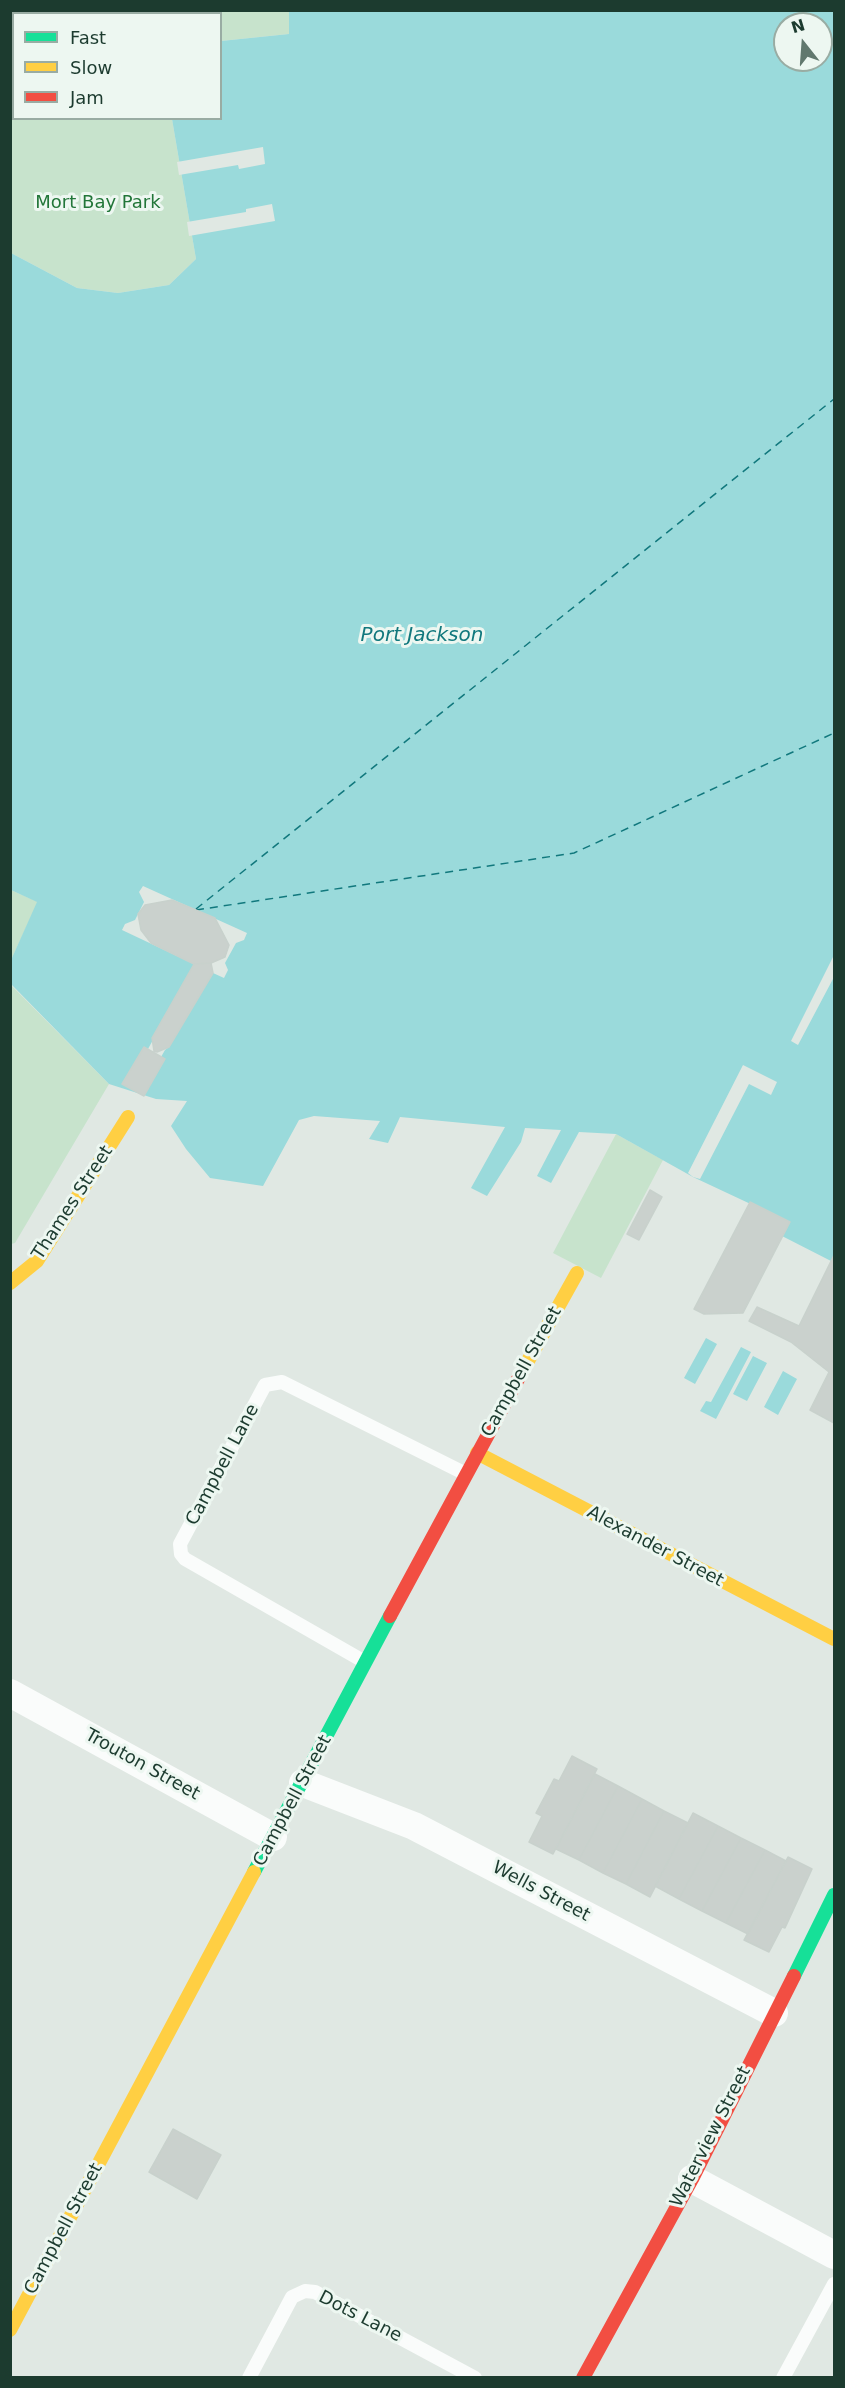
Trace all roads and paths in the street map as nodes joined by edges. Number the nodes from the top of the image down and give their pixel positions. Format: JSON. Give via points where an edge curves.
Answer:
{"nodes":[{"id":1,"x":128,"y":1117,"type":"dead end"},
{"id":2,"x":577,"y":1273,"type":"dead end"},
{"id":3,"x":10,"y":1283,"type":"edge"},
{"id":4,"x":477,"y":1453,"type":"junction"},
{"id":5,"x":467,"y":1474,"type":"junction"},
{"id":6,"x":834,"y":1639,"type":"edge"},
{"id":7,"x":365,"y":1662,"type":"junction"},
{"id":8,"x":10,"y":1692,"type":"edge"},
{"id":9,"x":303,"y":1783,"type":"junction"},
{"id":10,"x":273,"y":1837,"type":"junction"},
{"id":11,"x":834,"y":1894,"type":"edge"},
{"id":12,"x":774,"y":2013,"type":"junction"},
{"id":13,"x":692,"y":2179,"type":"junction"},
{"id":14,"x":834,"y":2255,"type":"edge"},
{"id":15,"x":834,"y":2284,"type":"edge"},
{"id":16,"x":10,"y":2330,"type":"edge"},
{"id":17,"x":249,"y":2378,"type":"edge"},
{"id":18,"x":475,"y":2378,"type":"edge"},
{"id":19,"x":584,"y":2378,"type":"edge"},
{"id":20,"x":783,"y":2378,"type":"edge"}],
"edges":[{"from":1,"to":3,"type":"street","name":"Thames Street","via":[[37,1261]]},
{"from":2,"to":4,"type":"street","name":"Campbell Street"},
{"from":4,"to":5,"type":"street","name":"Campbell Street"},
{"from":4,"to":6,"type":"street","name":"Alexander Street"},
{"from":5,"to":7,"type":"street","name":"Campbell Street"},
{"from":5,"to":7,"type":"lane","name":"Campbell Lane","via":[[282,1382],[265,1385],[180,1544],[181,1554]]},
{"from":7,"to":9,"type":"street","name":"Campbell Street"},
{"from":8,"to":10,"type":"street","name":"Trouton Street"},
{"from":9,"to":10,"type":"street","name":"Campbell Street"},
{"from":9,"to":12,"type":"street","name":"Wells Street","via":[[414,1826]]},
{"from":10,"to":16,"type":"street","name":"Campbell Street"},
{"from":11,"to":12,"type":"street","name":"Waterview Street"},
{"from":12,"to":13,"type":"street","name":"Waterview Street"},
{"from":13,"to":14,"type":"street"},
{"from":13,"to":19,"type":"street","name":"Waterview Street"},
{"from":15,"to":20,"type":"lane"},
{"from":17,"to":18,"type":"lane","name":"Dots Lane","via":[[292,2297],[305,2291],[315,2292]]}]}
